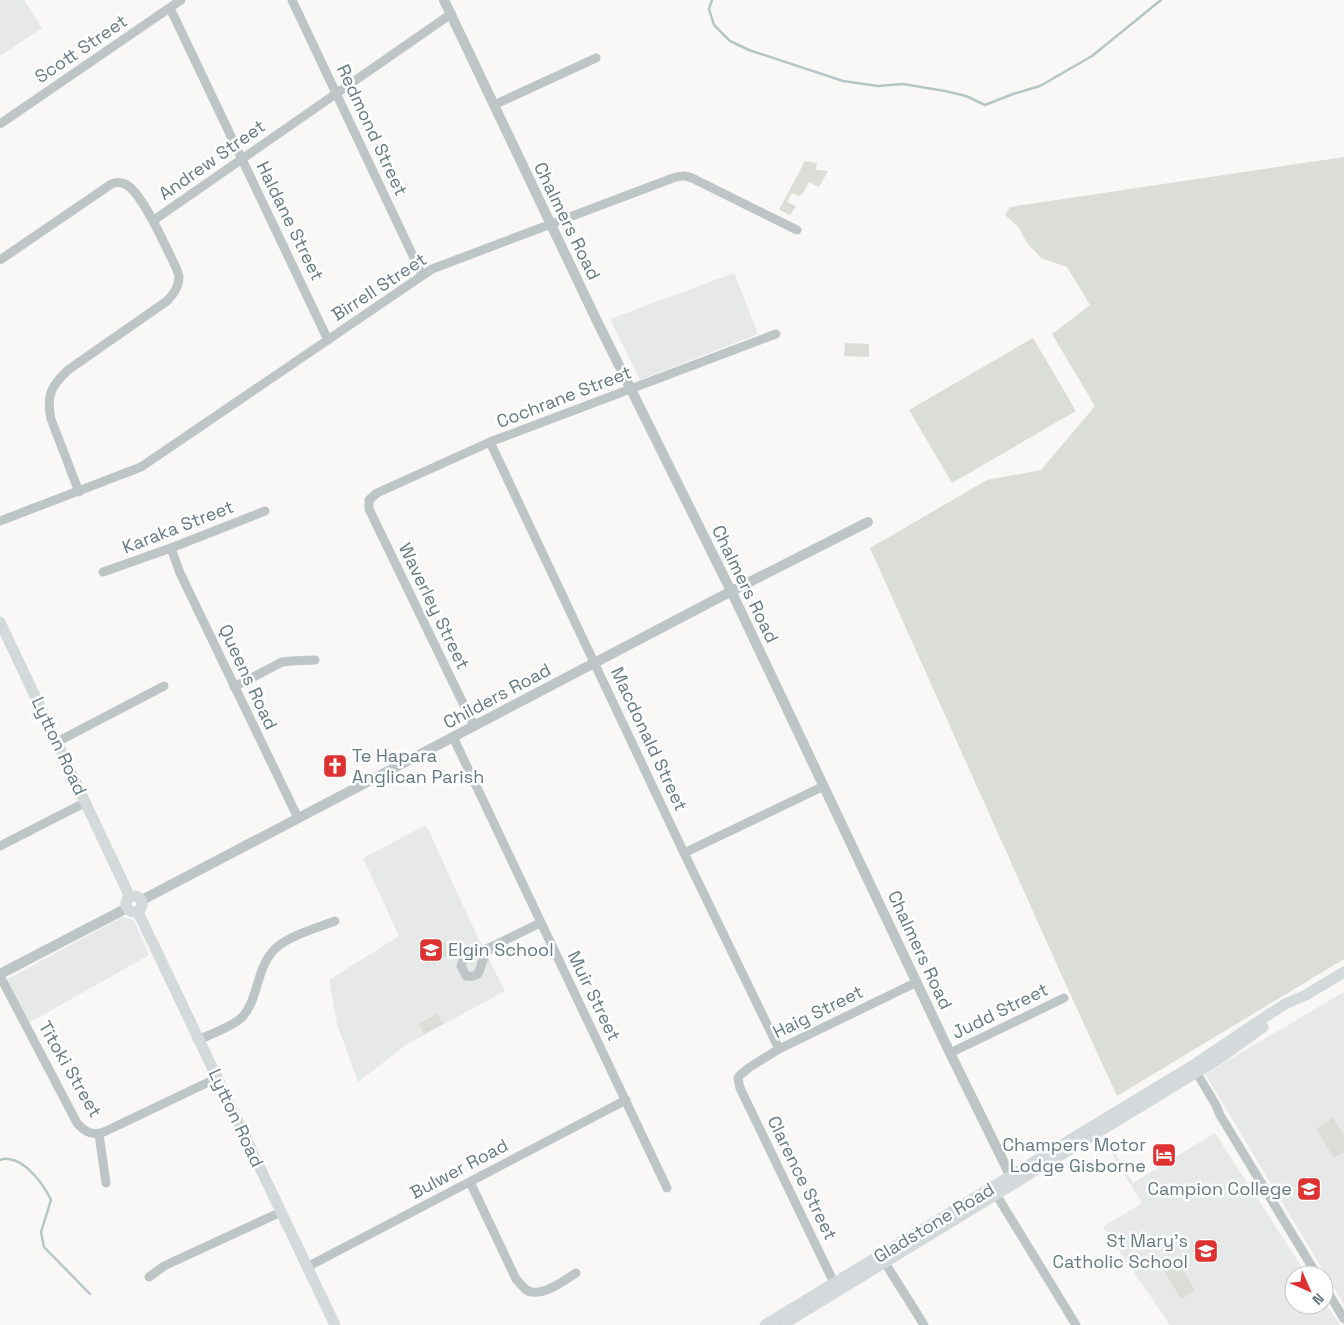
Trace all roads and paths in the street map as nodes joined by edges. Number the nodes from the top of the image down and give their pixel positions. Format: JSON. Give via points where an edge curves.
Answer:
{"nodes":[{"id":1,"x":181,"y":0,"type":"edge"},
{"id":2,"x":292,"y":0,"type":"edge"},
{"id":3,"x":444,"y":0,"type":"edge"},
{"id":4,"x":170,"y":8,"type":"junction"},
{"id":5,"x":451,"y":14,"type":"junction"},
{"id":6,"x":596,"y":58,"type":"dead end"},
{"id":7,"x":337,"y":94,"type":"junction"},
{"id":8,"x":494,"y":105,"type":"junction"},
{"id":9,"x":0,"y":124,"type":"edge"},
{"id":10,"x":242,"y":159,"type":"junction"},
{"id":11,"x":154,"y":220,"type":"junction"},
{"id":12,"x":550,"y":224,"type":"junction"},
{"id":13,"x":797,"y":230,"type":"dead end"},
{"id":14,"x":0,"y":260,"type":"edge"},
{"id":15,"x":422,"y":275,"type":"junction"},
{"id":16,"x":776,"y":334,"type":"dead end"},
{"id":17,"x":328,"y":340,"type":"junction"},
{"id":18,"x":630,"y":389,"type":"junction"},
{"id":19,"x":490,"y":442,"type":"junction"},
{"id":20,"x":79,"y":492,"type":"junction"},
{"id":21,"x":369,"y":500,"type":"joint"},
{"id":22,"x":265,"y":511,"type":"dead end"},
{"id":23,"x":0,"y":521,"type":"edge"},
{"id":24,"x":868,"y":522,"type":"dead end"},
{"id":25,"x":171,"y":548,"type":"junction"},
{"id":26,"x":103,"y":572,"type":"dead end"},
{"id":27,"x":732,"y":592,"type":"junction"},
{"id":28,"x":0,"y":622,"type":"edge"},
{"id":29,"x":315,"y":660,"type":"dead end"},
{"id":30,"x":596,"y":663,"type":"junction"},
{"id":31,"x":164,"y":686,"type":"dead end"},
{"id":32,"x":234,"y":687,"type":"junction"},
{"id":33,"x":474,"y":726,"type":"junction"},
{"id":34,"x":453,"y":738,"type":"junction"},
{"id":35,"x":57,"y":742,"type":"junction"},
{"id":36,"x":824,"y":786,"type":"junction"},
{"id":37,"x":86,"y":802,"type":"junction"},
{"id":38,"x":298,"y":818,"type":"junction"},
{"id":39,"x":0,"y":846,"type":"edge"},
{"id":40,"x":684,"y":852,"type":"junction"},
{"id":41,"x":134,"y":904,"type":"junction"},
{"id":42,"x":335,"y":921,"type":"dead end"},
{"id":43,"x":540,"y":923,"type":"junction"},
{"id":44,"x":491,"y":947,"type":"dead end"},
{"id":45,"x":1344,"y":972,"type":"edge"},
{"id":46,"x":0,"y":975,"type":"edge"},
{"id":47,"x":917,"y":982,"type":"junction"},
{"id":48,"x":1064,"y":998,"type":"dead end"},
{"id":49,"x":198,"y":1040,"type":"junction"},
{"id":50,"x":779,"y":1049,"type":"junction"},
{"id":51,"x":950,"y":1053,"type":"junction"},
{"id":52,"x":1194,"y":1069,"type":"junction"},
{"id":53,"x":217,"y":1078,"type":"junction"},
{"id":54,"x":738,"y":1078,"type":"joint"},
{"id":55,"x":626,"y":1100,"type":"junction"},
{"id":56,"x":99,"y":1134,"type":"junction"},
{"id":57,"x":1012,"y":1180,"type":"junction"},
{"id":58,"x":470,"y":1182,"type":"junction"},
{"id":59,"x":106,"y":1183,"type":"dead end"},
{"id":60,"x":667,"y":1188,"type":"dead end"},
{"id":61,"x":994,"y":1191,"type":"junction"},
{"id":62,"x":281,"y":1212,"type":"junction"},
{"id":63,"x":883,"y":1259,"type":"junction"},
{"id":64,"x":1311,"y":1265,"type":"edge"},
{"id":65,"x":307,"y":1266,"type":"junction"},
{"id":66,"x":576,"y":1273,"type":"dead end"},
{"id":67,"x":149,"y":1277,"type":"dead end"},
{"id":68,"x":837,"y":1287,"type":"junction"},
{"id":69,"x":1334,"y":1302,"type":"edge"},
{"id":70,"x":1344,"y":1319,"type":"edge"},
{"id":71,"x":334,"y":1325,"type":"edge"},
{"id":72,"x":765,"y":1325,"type":"edge"},
{"id":73,"x":782,"y":1325,"type":"edge"},
{"id":74,"x":924,"y":1325,"type":"edge"},
{"id":75,"x":1076,"y":1325,"type":"edge"}],
"edges":[{"from":1,"to":4,"type":"street","name":"Scott Street"},
{"from":2,"to":7,"type":"street","name":"Redmond Street"},
{"from":3,"to":5,"type":"street","name":"Chalmers Road"},
{"from":4,"to":9,"type":"street","name":"Scott Street"},
{"from":4,"to":10,"type":"street","name":"Haldane Street"},
{"from":5,"to":7,"type":"street","name":"Andrew Street"},
{"from":5,"to":8,"type":"street","name":"Chalmers Road"},
{"from":6,"to":8,"type":"street"},
{"from":7,"to":10,"type":"street","name":"Andrew Street"},
{"from":7,"to":15,"type":"street","name":"Redmond Street"},
{"from":8,"to":12,"type":"street","name":"Chalmers Road"},
{"from":10,"to":11,"type":"street","name":"Andrew Street"},
{"from":10,"to":17,"type":"street","name":"Haldane Street"},
{"from":11,"to":14,"type":"street","name":"Andrew Street","via":[[130,188],[119,182],[113,183]]},
{"from":11,"to":20,"type":"street","via":[[179,276],[176,290],[168,301],[68,370],[49,397],[52,419]]},
{"from":12,"to":13,"type":"street","name":"Birrell Street","via":[[686,176]]},
{"from":12,"to":15,"type":"street","name":"Birrell Street"},
{"from":12,"to":18,"type":"street","name":"Chalmers Road"},
{"from":15,"to":17,"type":"street","name":"Birrell Street"},
{"from":16,"to":18,"type":"street","name":"Cochrane Street"},
{"from":17,"to":20,"type":"street","name":"Birrell Street","via":[[141,468]]},
{"from":18,"to":19,"type":"street","name":"Cochrane Street"},
{"from":18,"to":27,"type":"street","name":"Chalmers Road"},
{"from":19,"to":21,"type":"street","name":"Cochrane Street","via":[[377,493]]},
{"from":19,"to":30,"type":"street","name":"Macdonald Street"},
{"from":20,"to":23,"type":"street","name":"Birrell Street"},
{"from":21,"to":33,"type":"street","name":"Waverley Street","via":[[370,509]]},
{"from":22,"to":25,"type":"street","name":"Karaka Street"},
{"from":24,"to":27,"type":"street","name":"Childers Road"},
{"from":25,"to":26,"type":"street","name":"Karaka Street"},
{"from":25,"to":32,"type":"street","name":"Queens Road"},
{"from":27,"to":30,"type":"street","name":"Childers Road"},
{"from":27,"to":36,"type":"street","name":"Chalmers Road"},
{"from":28,"to":35,"type":"main road","name":"Lytton Road"},
{"from":29,"to":32,"type":"street","via":[[282,662]]},
{"from":30,"to":33,"type":"street","name":"Childers Road"},
{"from":30,"to":40,"type":"street","name":"Macdonald Street"},
{"from":31,"to":35,"type":"street"},
{"from":32,"to":38,"type":"street","name":"Queens Road"},
{"from":33,"to":34,"type":"street","name":"Childers Road"},
{"from":34,"to":38,"type":"street","name":"Childers Road"},
{"from":34,"to":43,"type":"street","name":"Muir Street"},
{"from":35,"to":37,"type":"main road","name":"Lytton Road"},
{"from":36,"to":40,"type":"street"},
{"from":36,"to":47,"type":"street","name":"Chalmers Road"},
{"from":37,"to":39,"type":"street"},
{"from":37,"to":41,"type":"main road","name":"Lytton Road"},
{"from":38,"to":41,"type":"street","name":"Childers Road"},
{"from":40,"to":50,"type":"street","name":"Macdonald Street"},
{"from":41,"to":46,"type":"street","name":"Childers Road"},
{"from":41,"to":49,"type":"main road","name":"Lytton Road"},
{"from":42,"to":49,"type":"street","via":[[277,947],[265,962],[245,1014],[234,1023]]},
{"from":43,"to":44,"type":"street"},
{"from":43,"to":55,"type":"street","name":"Muir Street"},
{"from":45,"to":52,"type":"main road","name":"Gladstone Road","via":[[1306,995],[1220,1058]]},
{"from":46,"to":56,"type":"street","name":"Titoki Street","via":[[77,1123],[91,1134]]},
{"from":47,"to":50,"type":"street","name":"Haig Street"},
{"from":47,"to":51,"type":"street","name":"Chalmers Road"},
{"from":48,"to":51,"type":"street","name":"Judd Street"},
{"from":49,"to":53,"type":"main road","name":"Lytton Road"},
{"from":50,"to":54,"type":"street","name":"Haig Street"},
{"from":51,"to":57,"type":"street","name":"Chalmers Road"},
{"from":52,"to":57,"type":"main road","name":"Gladstone Road"},
{"from":52,"to":64,"type":"street"},
{"from":53,"to":56,"type":"street","name":"Titoki Street"},
{"from":53,"to":62,"type":"main road","name":"Lytton Road"},
{"from":54,"to":68,"type":"street","name":"Clarence Street"},
{"from":55,"to":58,"type":"street","name":"Bulwer Road"},
{"from":55,"to":60,"type":"street","name":"Muir Street"},
{"from":56,"to":59,"type":"street"},
{"from":57,"to":61,"type":"main road","name":"Gladstone Road"},
{"from":58,"to":65,"type":"street","name":"Bulwer Road"},
{"from":58,"to":66,"type":"street","via":[[521,1286],[534,1293],[542,1292]]},
{"from":61,"to":63,"type":"main road","name":"Gladstone Road"},
{"from":61,"to":75,"type":"street"},
{"from":62,"to":65,"type":"main road","name":"Lytton Road"},
{"from":62,"to":67,"type":"street","via":[[164,1266]]},
{"from":63,"to":68,"type":"main road","name":"Gladstone Road"},
{"from":63,"to":74,"type":"street"},
{"from":65,"to":71,"type":"main road","name":"Lytton Road"},
{"from":68,"to":72,"type":"main road","name":"Gladstone Road"},
{"from":68,"to":73,"type":"main road","name":"Gladstone Road"},
{"from":69,"to":70,"type":"street"}]}
